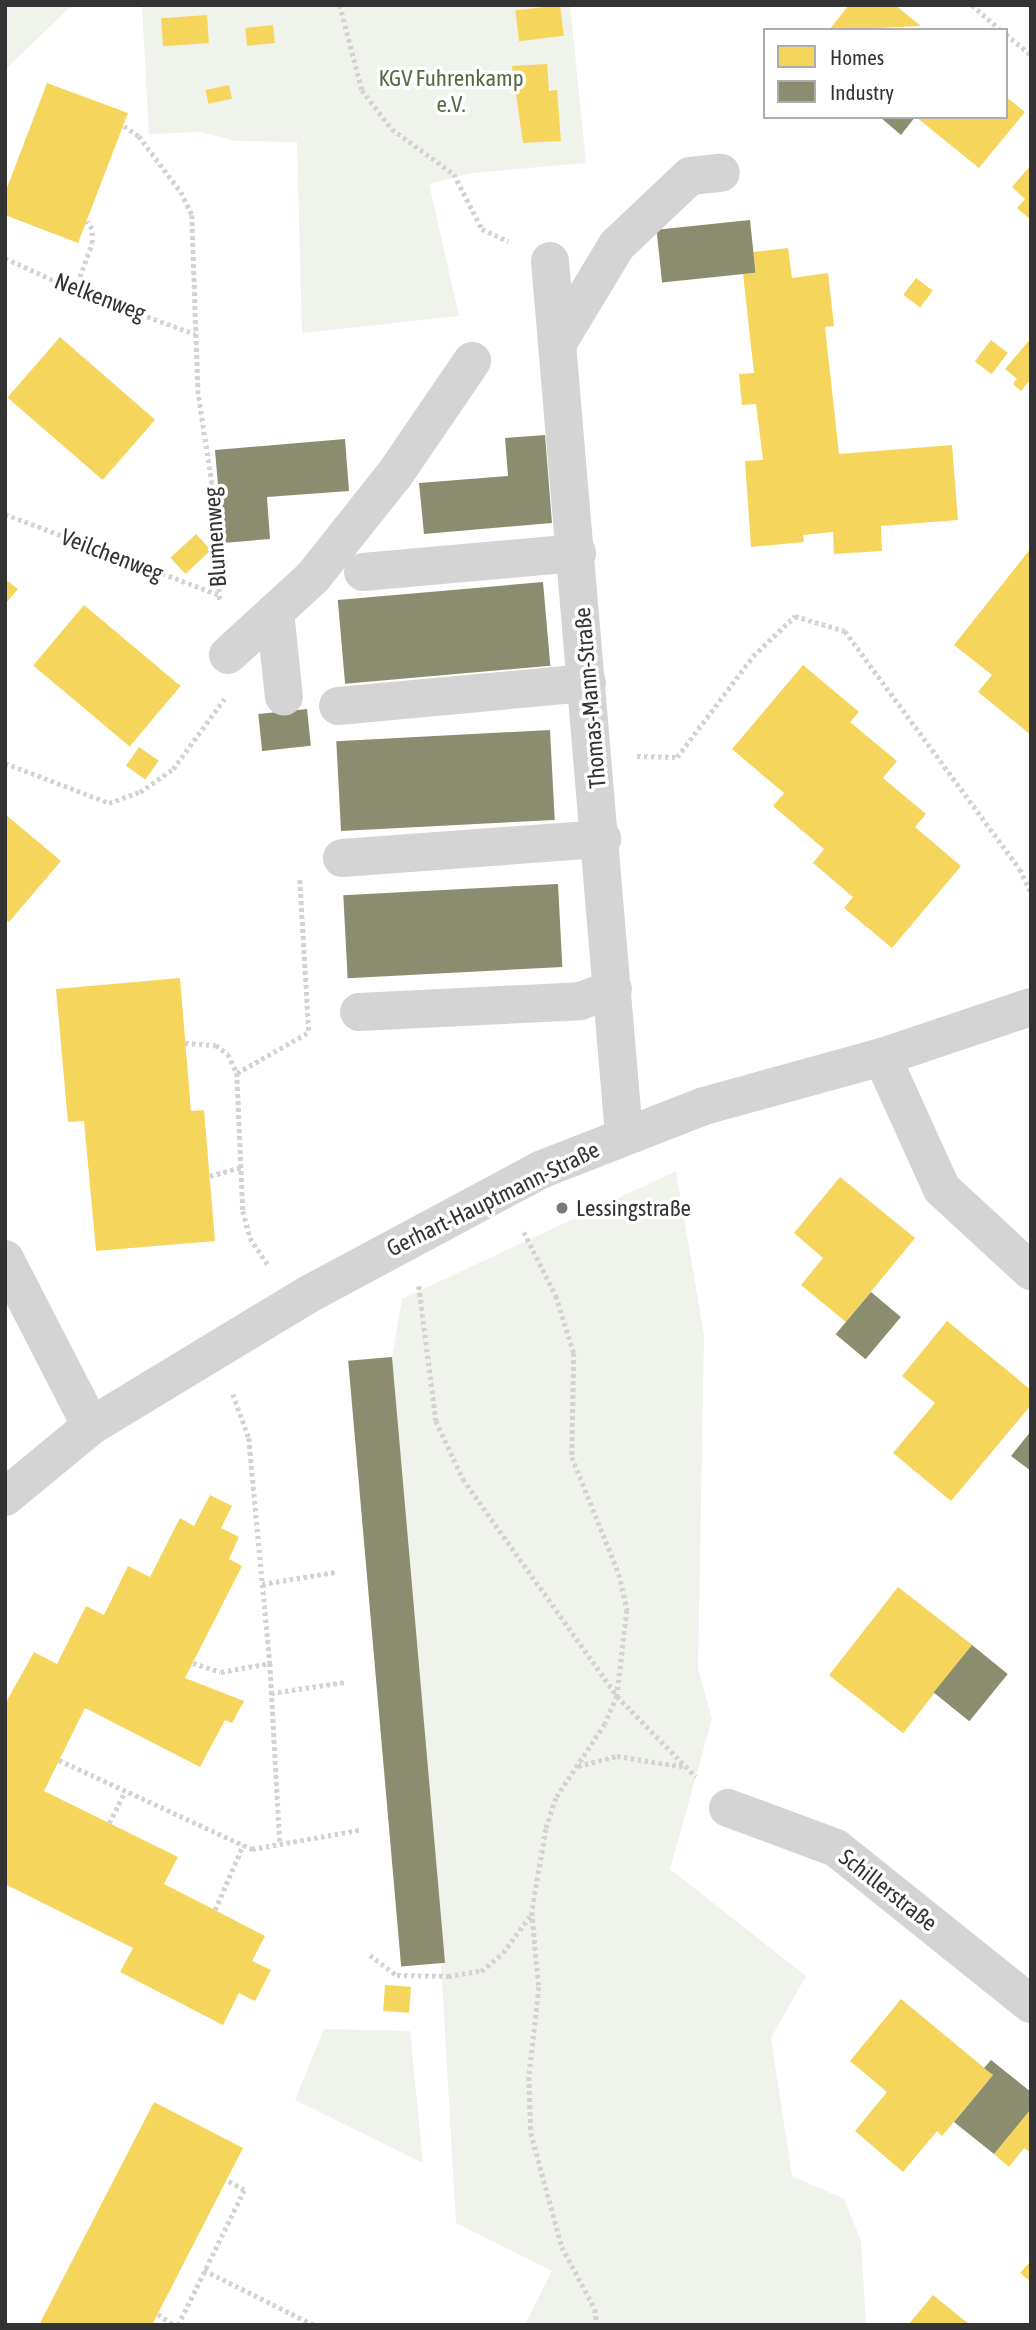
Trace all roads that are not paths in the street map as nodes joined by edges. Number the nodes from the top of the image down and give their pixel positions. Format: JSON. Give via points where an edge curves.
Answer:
{"nodes":[{"id":1,"x":721,"y":173,"type":"dead end"},
{"id":2,"x":550,"y":261,"type":"road end"},
{"id":3,"x":559,"y":341,"type":"junction"},
{"id":4,"x":472,"y":361,"type":"dead end"},
{"id":5,"x":577,"y":553,"type":"junction"},
{"id":6,"x":363,"y":572,"type":"dead end"},
{"id":7,"x":275,"y":612,"type":"junction"},
{"id":8,"x":228,"y":655,"type":"road end"},
{"id":9,"x":587,"y":684,"type":"junction"},
{"id":10,"x":284,"y":697,"type":"dead end"},
{"id":11,"x":338,"y":706,"type":"dead end"},
{"id":12,"x":602,"y":838,"type":"junction"},
{"id":13,"x":342,"y":858,"type":"road end"},
{"id":14,"x":613,"y":989,"type":"junction"},
{"id":15,"x":1031,"y":1007,"type":"edge"},
{"id":16,"x":359,"y":1012,"type":"road end"},
{"id":17,"x":882,"y":1057,"type":"junction"},
{"id":18,"x":624,"y":1135,"type":"junction"},
{"id":19,"x":5,"y":1259,"type":"edge"},
{"id":20,"x":1031,"y":1271,"type":"edge"},
{"id":21,"x":91,"y":1426,"type":"junction"},
{"id":22,"x":5,"y":1497,"type":"edge"},
{"id":23,"x":728,"y":1808,"type":"road end"},
{"id":24,"x":1031,"y":2004,"type":"edge"}],
"edges":[{"from":1,"to":3,"type":"street","via":[[690,176],[617,245]]},
{"from":2,"to":3,"type":"street","name":"Thomas-Mann-Straße"},
{"from":3,"to":5,"type":"street","name":"Thomas-Mann-Straße"},
{"from":4,"to":7,"type":"street","via":[[396,474],[313,577]]},
{"from":5,"to":6,"type":"street"},
{"from":5,"to":9,"type":"street","name":"Thomas-Mann-Straße"},
{"from":7,"to":8,"type":"street"},
{"from":7,"to":10,"type":"street"},
{"from":9,"to":11,"type":"street"},
{"from":9,"to":12,"type":"street","name":"Thomas-Mann-Straße"},
{"from":12,"to":13,"type":"street"},
{"from":12,"to":14,"type":"street","name":"Thomas-Mann-Straße"},
{"from":14,"to":16,"type":"street","via":[[580,1001]]},
{"from":14,"to":18,"type":"street","name":"Thomas-Mann-Straße"},
{"from":15,"to":17,"type":"street","name":"Gerhart-Hauptmann-Straße"},
{"from":17,"to":18,"type":"street","name":"Gerhart-Hauptmann-Straße","via":[[704,1106]]},
{"from":17,"to":20,"type":"street","via":[[942,1189]]},
{"from":18,"to":21,"type":"street","name":"Gerhart-Hauptmann-Straße","via":[[410,1237]]},
{"from":19,"to":21,"type":"street"},
{"from":21,"to":22,"type":"street","name":"Gerhart-Hauptmann-Straße"},
{"from":23,"to":24,"type":"street","name":"Schillerstraße","via":[[836,1848]]}]}
